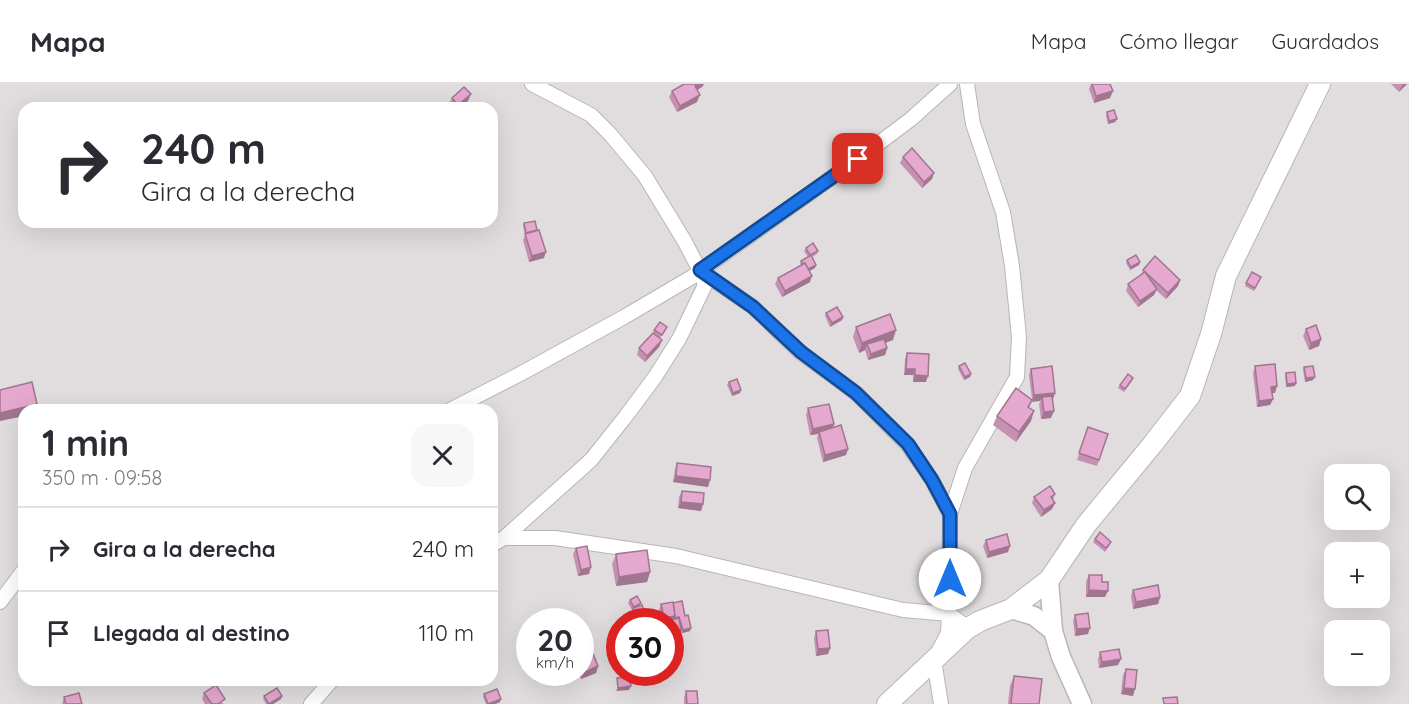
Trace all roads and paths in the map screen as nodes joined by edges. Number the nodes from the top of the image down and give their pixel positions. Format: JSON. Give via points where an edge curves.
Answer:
{"nodes":[{"id":1,"x":532,"y":84,"type":"edge"},
{"id":2,"x":950,"y":84,"type":"edge"},
{"id":3,"x":967,"y":84,"type":"edge"},
{"id":4,"x":1320,"y":84,"type":"edge"},
{"id":5,"x":700,"y":270,"type":"junction"},
{"id":6,"x":462,"y":404,"type":"edge"},
{"id":7,"x":950,"y":514,"type":"junction"},
{"id":8,"x":498,"y":542,"type":"edge"},
{"id":9,"x":18,"y":578,"type":"edge"},
{"id":10,"x":1049,"y":580,"type":"junction"},
{"id":11,"x":0,"y":602,"type":"edge"},
{"id":12,"x":1011,"y":609,"type":"junction"},
{"id":13,"x":949,"y":614,"type":"junction"},
{"id":14,"x":968,"y":628,"type":"junction"},
{"id":15,"x":1053,"y":631,"type":"junction"},
{"id":16,"x":934,"y":660,"type":"junction"},
{"id":17,"x":327,"y":686,"type":"edge"},
{"id":18,"x":311,"y":704,"type":"edge"},
{"id":19,"x":887,"y":704,"type":"edge"},
{"id":20,"x":940,"y":704,"type":"edge"},
{"id":21,"x":1082,"y":704,"type":"edge"}],
"edges":[{"from":1,"to":5,"type":"street","via":[[591,115],[610,134],[645,176]]},
{"from":2,"to":5,"type":"street","via":[[858,159]]},
{"from":3,"to":7,"type":"street","via":[[973,124],[1003,212],[1012,266],[1017,377],[965,468]]},
{"from":4,"to":10,"type":"main road","via":[[1226,276],[1190,396],[1086,525]]},
{"from":5,"to":6,"type":"street","via":[[624,317]]},
{"from":5,"to":7,"type":"street","via":[[753,307],[801,352],[856,393],[908,444]]},
{"from":5,"to":8,"type":"street","via":[[705,285],[680,339],[655,377],[591,460]]},
{"from":7,"to":13,"type":"street"},
{"from":8,"to":13,"type":"street","via":[[555,538],[676,556],[903,610]]},
{"from":9,"to":11,"type":"street"},
{"from":10,"to":12,"type":"main road"},
{"from":10,"to":15,"type":"street"},
{"from":12,"to":14,"type":"main road"},
{"from":12,"to":15,"type":"street","via":[[1034,616]]},
{"from":13,"to":14,"type":"street"},
{"from":13,"to":16,"type":"street","via":[[948,633]]},
{"from":14,"to":16,"type":"main road"},
{"from":15,"to":21,"type":"street","via":[[1060,657]]},
{"from":16,"to":19,"type":"main road"},
{"from":16,"to":20,"type":"street"},
{"from":17,"to":18,"type":"street"}]}
